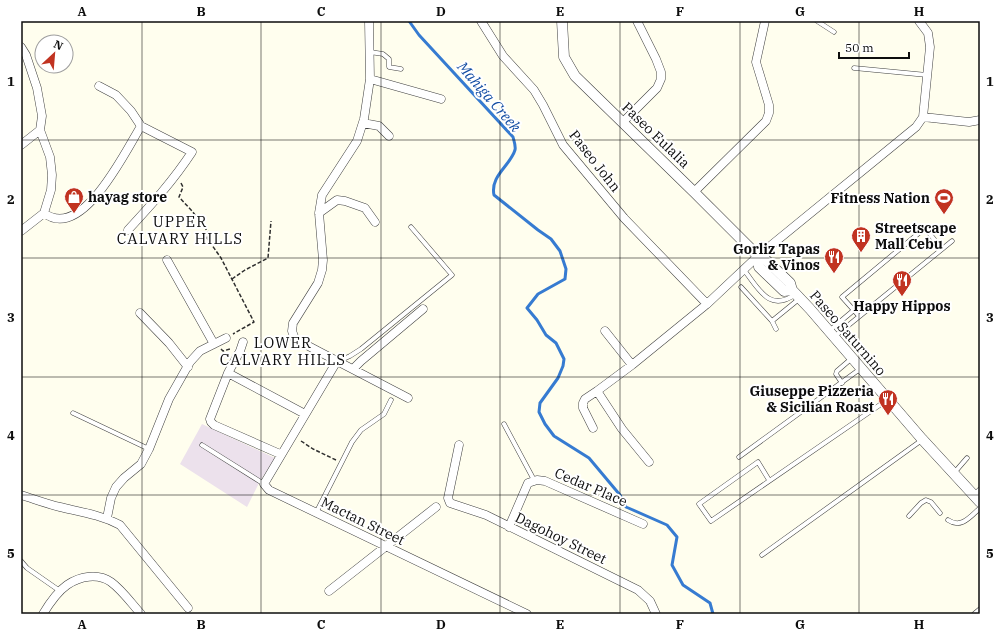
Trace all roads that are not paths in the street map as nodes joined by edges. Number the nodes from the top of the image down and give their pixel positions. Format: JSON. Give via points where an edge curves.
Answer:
{"nodes":[{"id":1,"x":370,"y":21,"type":"edge"},
{"id":2,"x":481,"y":21,"type":"edge"},
{"id":3,"x":562,"y":21,"type":"edge"},
{"id":4,"x":637,"y":21,"type":"edge"},
{"id":5,"x":765,"y":21,"type":"edge"},
{"id":6,"x":817,"y":21,"type":"edge"},
{"id":7,"x":919,"y":21,"type":"edge"},
{"id":8,"x":834,"y":32,"type":"dead end"},
{"id":9,"x":21,"y":47,"type":"edge"},
{"id":10,"x":370,"y":52,"type":"junction"},
{"id":11,"x":854,"y":68,"type":"dead end"},
{"id":12,"x":401,"y":69,"type":"dead end"},
{"id":13,"x":927,"y":75,"type":"junction"},
{"id":14,"x":370,"y":79,"type":"junction"},
{"id":15,"x":99,"y":86,"type":"dead end"},
{"id":16,"x":441,"y":99,"type":"dead end"},
{"id":17,"x":923,"y":117,"type":"junction"},
{"id":18,"x":980,"y":120,"type":"edge"},
{"id":19,"x":623,"y":122,"type":"junction"},
{"id":20,"x":363,"y":123,"type":"junction"},
{"id":21,"x":140,"y":126,"type":"junction"},
{"id":22,"x":40,"y":130,"type":"junction"},
{"id":23,"x":389,"y":136,"type":"dead end"},
{"id":24,"x":21,"y":145,"type":"edge"},
{"id":25,"x":694,"y":192,"type":"junction"},
{"id":26,"x":44,"y":213,"type":"junction"},
{"id":27,"x":319,"y":213,"type":"junction"},
{"id":28,"x":375,"y":222,"type":"dead end"},
{"id":29,"x":411,"y":227,"type":"dead end"},
{"id":30,"x":128,"y":230,"type":"dead end"},
{"id":31,"x":21,"y":231,"type":"edge"},
{"id":32,"x":952,"y":241,"type":"dead end"},
{"id":33,"x":942,"y":249,"type":"junction"},
{"id":34,"x":758,"y":256,"type":"junction"},
{"id":35,"x":167,"y":260,"type":"dead end"},
{"id":36,"x":744,"y":270,"type":"junction"},
{"id":37,"x":741,"y":287,"type":"dead end"},
{"id":38,"x":796,"y":294,"type":"junction"},
{"id":39,"x":707,"y":304,"type":"junction"},
{"id":40,"x":423,"y":309,"type":"dead end"},
{"id":41,"x":854,"y":310,"type":"junction"},
{"id":42,"x":140,"y":313,"type":"dead end"},
{"id":43,"x":859,"y":316,"type":"junction"},
{"id":44,"x":772,"y":322,"type":"junction"},
{"id":45,"x":776,"y":328,"type":"dead end"},
{"id":46,"x":605,"y":330,"type":"dead end"},
{"id":47,"x":832,"y":334,"type":"junction"},
{"id":48,"x":226,"y":338,"type":"road end"},
{"id":49,"x":243,"y":342,"type":"dead end"},
{"id":50,"x":214,"y":344,"type":"junction"},
{"id":51,"x":852,"y":359,"type":"junction"},
{"id":52,"x":338,"y":361,"type":"junction"},
{"id":53,"x":632,"y":365,"type":"junction"},
{"id":54,"x":188,"y":367,"type":"junction"},
{"id":55,"x":353,"y":369,"type":"junction"},
{"id":56,"x":861,"y":369,"type":"junction"},
{"id":57,"x":228,"y":373,"type":"junction"},
{"id":58,"x":842,"y":382,"type":"junction"},
{"id":59,"x":597,"y":391,"type":"junction"},
{"id":60,"x":408,"y":398,"type":"dead end"},
{"id":61,"x":391,"y":400,"type":"dead end"},
{"id":62,"x":887,"y":400,"type":"junction"},
{"id":63,"x":73,"y":413,"type":"dead end"},
{"id":64,"x":305,"y":414,"type":"junction"},
{"id":65,"x":504,"y":424,"type":"dead end"},
{"id":66,"x":593,"y":428,"type":"dead end"},
{"id":67,"x":922,"y":439,"type":"junction"},
{"id":68,"x":202,"y":445,"type":"dead end"},
{"id":69,"x":459,"y":445,"type":"dead end"},
{"id":70,"x":149,"y":449,"type":"junction"},
{"id":71,"x":280,"y":454,"type":"junction"},
{"id":72,"x":739,"y":457,"type":"dead end"},
{"id":73,"x":967,"y":458,"type":"dead end"},
{"id":74,"x":649,"y":462,"type":"dead end"},
{"id":75,"x":954,"y":473,"type":"junction"},
{"id":76,"x":534,"y":480,"type":"junction"},
{"id":77,"x":770,"y":480,"type":"junction"},
{"id":78,"x":264,"y":484,"type":"junction"},
{"id":79,"x":21,"y":495,"type":"edge"},
{"id":80,"x":978,"y":495,"type":"edge"},
{"id":81,"x":436,"y":507,"type":"dead end"},
{"id":82,"x":980,"y":508,"type":"edge"},
{"id":83,"x":315,"y":513,"type":"junction"},
{"id":84,"x":940,"y":513,"type":"dead end"},
{"id":85,"x":909,"y":516,"type":"dead end"},
{"id":86,"x":107,"y":518,"type":"junction"},
{"id":87,"x":948,"y":520,"type":"dead end"},
{"id":88,"x":643,"y":524,"type":"dead end"},
{"id":89,"x":509,"y":527,"type":"junction"},
{"id":90,"x":385,"y":546,"type":"junction"},
{"id":91,"x":762,"y":555,"type":"dead end"},
{"id":92,"x":21,"y":560,"type":"edge"},
{"id":93,"x":329,"y":591,"type":"dead end"},
{"id":94,"x":60,"y":592,"type":"junction"},
{"id":95,"x":188,"y":608,"type":"dead end"},
{"id":96,"x":980,"y":608,"type":"edge"},
{"id":97,"x":43,"y":614,"type":"edge"},
{"id":98,"x":141,"y":614,"type":"edge"},
{"id":99,"x":527,"y":614,"type":"edge"},
{"id":100,"x":656,"y":614,"type":"edge"},
{"id":101,"x":974,"y":614,"type":"edge"}],
"edges":[{"from":1,"to":10,"type":"street"},
{"from":2,"to":39,"type":"street","name":"Paseo John","via":[[503,56],[534,90],[563,145],[624,218]]},
{"from":3,"to":19,"type":"street","name":"Paseo Eulalia","via":[[564,58],[568,66],[575,76]]},
{"from":4,"to":19,"type":"street","via":[[656,59],[661,79],[657,88]]},
{"from":5,"to":25,"type":"street","via":[[756,62],[769,105],[766,121]]},
{"from":6,"to":8,"type":"lane"},
{"from":7,"to":13,"type":"street","via":[[928,33],[930,47]]},
{"from":9,"to":22,"type":"street","via":[[37,88],[42,116]]},
{"from":10,"to":12,"type":"lane","via":[[384,54],[389,59],[389,67]]},
{"from":10,"to":14,"type":"street"},
{"from":11,"to":13,"type":"lane"},
{"from":13,"to":17,"type":"street"},
{"from":14,"to":16,"type":"street"},
{"from":14,"to":20,"type":"street"},
{"from":15,"to":21,"type":"street","via":[[116,95],[131,110]]},
{"from":17,"to":18,"type":"street","via":[[969,122]]},
{"from":17,"to":34,"type":"street","via":[[916,127]]},
{"from":19,"to":25,"type":"street","name":"Paseo Eulalia"},
{"from":20,"to":23,"type":"street","via":[[379,126]]},
{"from":20,"to":27,"type":"street","via":[[357,141],[322,195]]},
{"from":21,"to":26,"type":"street","via":[[105,186],[86,206],[71,217],[60,219],[50,218]]},
{"from":21,"to":30,"type":"street","via":[[192,152],[161,195]]},
{"from":22,"to":24,"type":"street"},
{"from":22,"to":26,"type":"street","via":[[50,157],[52,175],[51,190]]},
{"from":25,"to":34,"type":"street","name":"Paseo Eulalia"},
{"from":26,"to":31,"type":"street"},
{"from":27,"to":28,"type":"street","via":[[337,200],[345,201],[365,208]]},
{"from":27,"to":52,"type":"street","via":[[322,270],[318,283],[293,323],[292,331],[295,339]]},
{"from":29,"to":52,"type":"lane","via":[[452,275],[360,349]]},
{"from":32,"to":33,"type":"lane"},
{"from":33,"to":41,"type":"lane","via":[[925,228],[842,297]]},
{"from":33,"to":43,"type":"lane"},
{"from":34,"to":36,"type":"street"},
{"from":34,"to":38,"type":"street","name":"Paseo Saturnino","via":[[766,260],[790,283]]},
{"from":35,"to":50,"type":"street"},
{"from":36,"to":38,"type":"lane","via":[[768,299],[776,302],[786,301]]},
{"from":36,"to":39,"type":"street"},
{"from":37,"to":44,"type":"lane"},
{"from":38,"to":44,"type":"lane"},
{"from":38,"to":47,"type":"street","name":"Paseo Saturnino"},
{"from":39,"to":53,"type":"street"},
{"from":40,"to":55,"type":"street"},
{"from":41,"to":43,"type":"lane"},
{"from":41,"to":47,"type":"lane"},
{"from":42,"to":54,"type":"street"},
{"from":43,"to":47,"type":"lane"},
{"from":44,"to":45,"type":"lane"},
{"from":46,"to":53,"type":"street"},
{"from":47,"to":51,"type":"street","name":"Paseo Saturnino"},
{"from":48,"to":50,"type":"street"},
{"from":49,"to":57,"type":"street"},
{"from":50,"to":54,"type":"street","via":[[200,351]]},
{"from":51,"to":56,"type":"street","name":"Paseo Saturnino"},
{"from":51,"to":58,"type":"lane","via":[[837,371],[836,374]]},
{"from":52,"to":55,"type":"street"},
{"from":52,"to":64,"type":"street"},
{"from":53,"to":59,"type":"street"},
{"from":54,"to":70,"type":"street","via":[[169,399]]},
{"from":55,"to":60,"type":"street"},
{"from":56,"to":58,"type":"lane"},
{"from":56,"to":62,"type":"street","name":"Paseo Saturnino"},
{"from":57,"to":64,"type":"street"},
{"from":57,"to":71,"type":"street","via":[[211,422]]},
{"from":58,"to":72,"type":"lane"},
{"from":59,"to":66,"type":"street","via":[[582,403]]},
{"from":59,"to":74,"type":"street","via":[[622,429]]},
{"from":61,"to":83,"type":"lane","via":[[384,414],[361,430],[352,442]]},
{"from":62,"to":67,"type":"street","name":"Paseo Saturnino"},
{"from":62,"to":77,"type":"lane"},
{"from":63,"to":70,"type":"lane"},
{"from":64,"to":71,"type":"street"},
{"from":65,"to":76,"type":"lane"},
{"from":67,"to":75,"type":"street","name":"Paseo Saturnino"},
{"from":67,"to":91,"type":"lane"},
{"from":68,"to":78,"type":"lane"},
{"from":69,"to":89,"type":"street","name":"Dagohoy Street","via":[[448,498],[450,503],[486,515]]},
{"from":70,"to":86,"type":"street","via":[[141,464],[116,487]]},
{"from":71,"to":78,"type":"street"},
{"from":73,"to":75,"type":"lane"},
{"from":75,"to":80,"type":"street","name":"Paseo Saturnino"},
{"from":76,"to":88,"type":"street","name":"Cedar Place","via":[[545,481]]},
{"from":76,"to":89,"type":"street","name":"Cedar Place","via":[[528,483]]},
{"from":77,"to":77,"type":"lane","via":[[711,521],[699,504],[758,462]]},
{"from":78,"to":83,"type":"street","name":"Mactan Street","via":[[268,490]]},
{"from":79,"to":86,"type":"street"},
{"from":81,"to":90,"type":"street"},
{"from":82,"to":87,"type":"lane","via":[[965,522],[957,524]]},
{"from":83,"to":90,"type":"street","name":"Mactan Street"},
{"from":84,"to":85,"type":"lane","via":[[926,500]]},
{"from":86,"to":95,"type":"street","via":[[120,525]]},
{"from":89,"to":100,"type":"street","name":"Dagohoy Street","via":[[638,590],[650,601]]},
{"from":90,"to":93,"type":"street"},
{"from":90,"to":99,"type":"street","name":"Mactan Street"},
{"from":92,"to":94,"type":"lane","via":[[27,568]]},
{"from":94,"to":97,"type":"street"},
{"from":94,"to":98,"type":"street","via":[[66,585],[86,577],[105,578]]},
{"from":96,"to":101,"type":"lane"}]}
